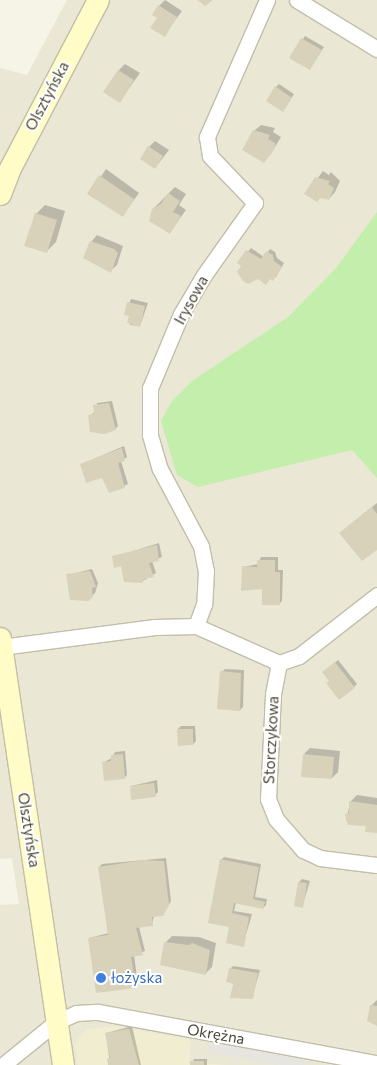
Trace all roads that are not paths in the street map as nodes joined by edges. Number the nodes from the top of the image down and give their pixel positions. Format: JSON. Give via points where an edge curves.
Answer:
{"nodes":[{"id":1,"x":98,"y":0,"type":"edge"},
{"id":2,"x":267,"y":0,"type":"edge"},
{"id":3,"x":297,"y":0,"type":"edge"},
{"id":4,"x":377,"y":49,"type":"edge"},
{"id":5,"x":0,"y":194,"type":"edge"},
{"id":6,"x":377,"y":595,"type":"edge"},
{"id":7,"x":196,"y":626,"type":"junction"},
{"id":8,"x":1,"y":643,"type":"edge"},
{"id":9,"x":279,"y":663,"type":"junction"},
{"id":10,"x":377,"y":865,"type":"edge"},
{"id":11,"x":56,"y":1022,"type":"junction"},
{"id":12,"x":335,"y":1060,"type":"edge"},
{"id":13,"x":377,"y":1063,"type":"edge"},
{"id":14,"x":3,"y":1065,"type":"edge"},
{"id":15,"x":63,"y":1065,"type":"edge"}],
"edges":[{"from":1,"to":5,"type":"street","name":"Olsztyńska","via":[[9,170]]},
{"from":2,"to":7,"type":"street","name":"Irysowa","via":[[207,137],[210,156],[255,203],[181,314],[150,388],[150,435],[160,469],[201,546],[206,571],[204,604]]},
{"from":3,"to":4,"type":"street"},
{"from":6,"to":9,"type":"street","via":[[300,656]]},
{"from":7,"to":8,"type":"street","via":[[155,627]]},
{"from":7,"to":9,"type":"street"},
{"from":8,"to":11,"type":"street","name":"Olsztyńska"},
{"from":9,"to":10,"type":"street","name":"Storczykowa","via":[[273,694],[268,799],[276,819],[303,850],[320,858]]},
{"from":11,"to":12,"type":"street","name":"Okrężna","via":[[76,1013],[98,1012]]},
{"from":11,"to":14,"type":"street","name":"Okrężna"},
{"from":11,"to":15,"type":"street","name":"Olsztyńska"},
{"from":12,"to":13,"type":"street","name":"Okrężna"}]}
